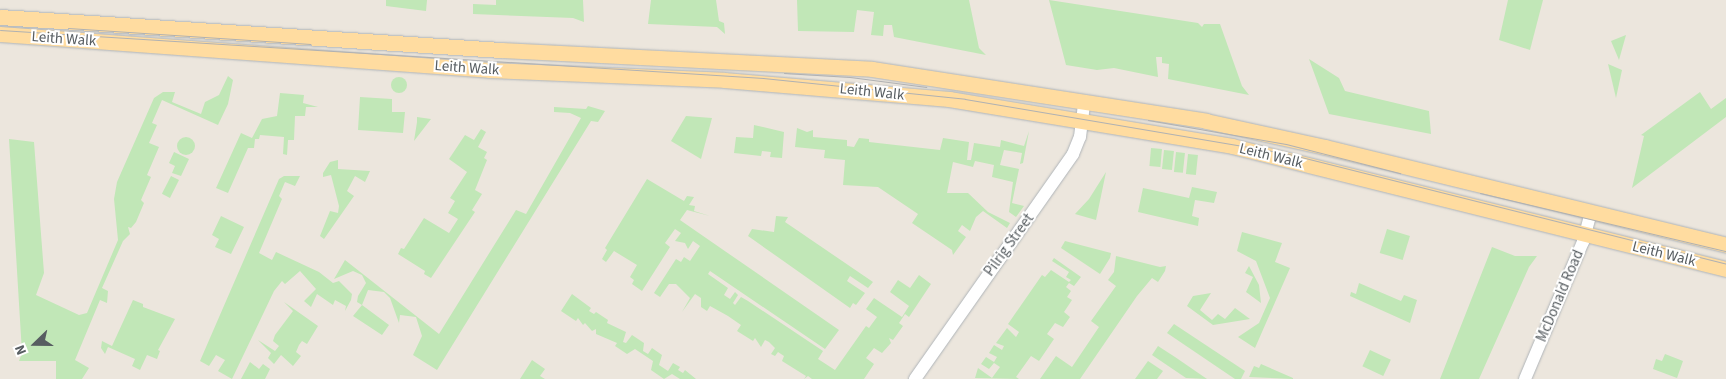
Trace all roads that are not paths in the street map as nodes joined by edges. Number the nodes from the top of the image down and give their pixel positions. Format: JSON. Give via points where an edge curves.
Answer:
{"nodes":[{"id":1,"x":0,"y":16,"type":"edge"},
{"id":2,"x":0,"y":34,"type":"edge"},
{"id":3,"x":1084,"y":103,"type":"junction"},
{"id":4,"x":1082,"y":121,"type":"junction"},
{"id":5,"x":1591,"y":212,"type":"junction"},
{"id":6,"x":1585,"y":234,"type":"junction"},
{"id":7,"x":1726,"y":244,"type":"edge"},
{"id":8,"x":1726,"y":269,"type":"edge"},
{"id":9,"x":915,"y":379,"type":"edge"},
{"id":10,"x":1525,"y":379,"type":"edge"}],
"edges":[{"from":1,"to":3,"type":"main road","name":"Leith Walk","via":[[501,50],[872,70]]},
{"from":2,"to":4,"type":"main road","name":"Leith Walk","via":[[489,70],[852,89],[949,99]]},
{"from":3,"to":4,"type":"street","name":"Pilrig Street"},
{"from":3,"to":5,"type":"main road","name":"Leith Walk","via":[[1206,121]]},
{"from":4,"to":6,"type":"main road","name":"Leith Walk","via":[[1232,146]]},
{"from":4,"to":9,"type":"street","name":"Pilrig Street","via":[[1073,154],[1053,185]]},
{"from":5,"to":6,"type":"street","name":"McDonald Road"},
{"from":5,"to":7,"type":"main road","name":"Leith Walk"},
{"from":6,"to":8,"type":"main road","name":"Leith Walk"},
{"from":6,"to":10,"type":"street","name":"McDonald Road"}]}
